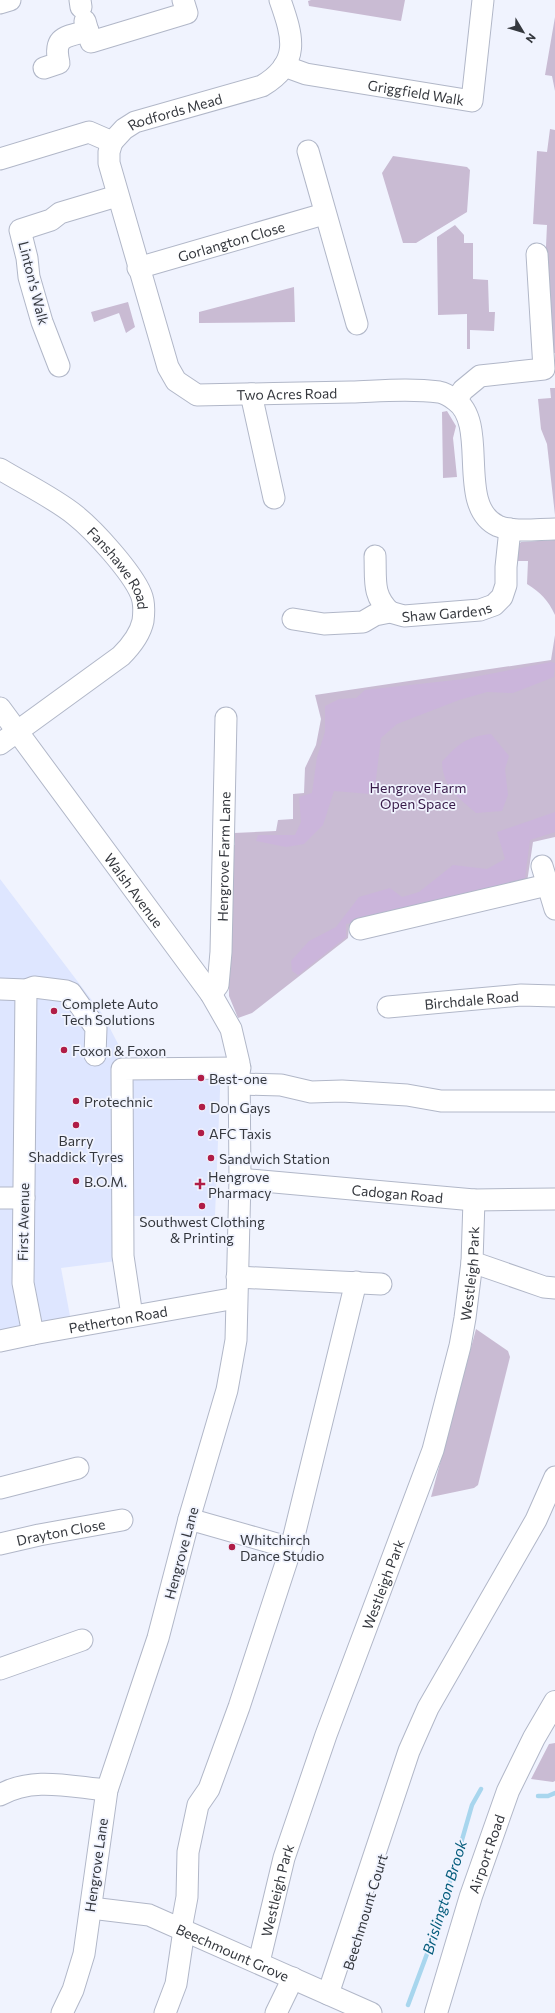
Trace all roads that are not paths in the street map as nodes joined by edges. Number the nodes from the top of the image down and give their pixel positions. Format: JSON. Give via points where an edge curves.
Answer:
{"nodes":[{"id":1,"x":10,"y":0,"type":"edge"},
{"id":2,"x":183,"y":0,"type":"edge"},
{"id":3,"x":280,"y":0,"type":"edge"},
{"id":4,"x":483,"y":0,"type":"edge"},
{"id":5,"x":0,"y":3,"type":"edge"},
{"id":6,"x":84,"y":15,"type":"edge"},
{"id":7,"x":284,"y":66,"type":"junction"},
{"id":8,"x":44,"y":68,"type":"dead end"},
{"id":9,"x":112,"y":142,"type":"junction"},
{"id":10,"x":308,"y":151,"type":"dead end"},
{"id":11,"x":0,"y":159,"type":"edge"},
{"id":12,"x":117,"y":196,"type":"junction"},
{"id":13,"x":324,"y":214,"type":"junction"},
{"id":14,"x":537,"y":254,"type":"dead end"},
{"id":15,"x":138,"y":268,"type":"junction"},
{"id":16,"x":357,"y":324,"type":"dead end"},
{"id":17,"x":58,"y":366,"type":"dead end"},
{"id":18,"x":251,"y":394,"type":"junction"},
{"id":19,"x":456,"y":400,"type":"junction"},
{"id":20,"x":0,"y":469,"type":"edge"},
{"id":21,"x":274,"y":498,"type":"dead end"},
{"id":22,"x":510,"y":529,"type":"junction"},
{"id":23,"x":555,"y":529,"type":"edge"},
{"id":24,"x":375,"y":556,"type":"dead end"},
{"id":25,"x":390,"y":612,"type":"junction"},
{"id":26,"x":293,"y":619,"type":"dead end"},
{"id":27,"x":0,"y":708,"type":"edge"},
{"id":28,"x":226,"y":718,"type":"dead end"},
{"id":29,"x":17,"y":731,"type":"junction"},
{"id":30,"x":0,"y":744,"type":"edge"},
{"id":31,"x":555,"y":909,"type":"edge"},
{"id":32,"x":360,"y":929,"type":"dead end"},
{"id":33,"x":0,"y":990,"type":"edge"},
{"id":34,"x":26,"y":990,"type":"junction"},
{"id":35,"x":211,"y":994,"type":"junction"},
{"id":36,"x":555,"y":996,"type":"edge"},
{"id":37,"x":388,"y":1007,"type":"dead end"},
{"id":38,"x":95,"y":1055,"type":"dead end"},
{"id":39,"x":240,"y":1076,"type":"junction"},
{"id":40,"x":555,"y":1100,"type":"edge"},
{"id":41,"x":240,"y":1179,"type":"junction"},
{"id":42,"x":0,"y":1198,"type":"edge"},
{"id":43,"x":24,"y":1198,"type":"junction"},
{"id":44,"x":555,"y":1199,"type":"edge"},
{"id":45,"x":474,"y":1200,"type":"junction"},
{"id":46,"x":472,"y":1262,"type":"junction"},
{"id":47,"x":237,"y":1277,"type":"junction"},
{"id":48,"x":356,"y":1282,"type":"junction"},
{"id":49,"x":381,"y":1284,"type":"dead end"},
{"id":50,"x":555,"y":1288,"type":"edge"},
{"id":51,"x":236,"y":1298,"type":"junction"},
{"id":52,"x":132,"y":1316,"type":"junction"},
{"id":53,"x":33,"y":1334,"type":"junction"},
{"id":54,"x":0,"y":1341,"type":"edge"},
{"id":55,"x":78,"y":1468,"type":"dead end"},
{"id":56,"x":555,"y":1478,"type":"edge"},
{"id":57,"x":0,"y":1488,"type":"edge"},
{"id":58,"x":122,"y":1520,"type":"dead end"},
{"id":59,"x":189,"y":1520,"type":"junction"},
{"id":60,"x":0,"y":1544,"type":"edge"},
{"id":61,"x":291,"y":1548,"type":"junction"},
{"id":62,"x":82,"y":1640,"type":"dead end"},
{"id":63,"x":0,"y":1669,"type":"edge"},
{"id":64,"x":555,"y":1702,"type":"edge"},
{"id":65,"x":106,"y":1790,"type":"junction"},
{"id":66,"x":0,"y":1795,"type":"edge"},
{"id":67,"x":392,"y":1827,"type":"dead end"},
{"id":68,"x":91,"y":1908,"type":"junction"},
{"id":69,"x":183,"y":1929,"type":"junction"},
{"id":70,"x":259,"y":1962,"type":"junction"},
{"id":71,"x":293,"y":1978,"type":"junction"},
{"id":72,"x":333,"y":1996,"type":"junction"},
{"id":73,"x":62,"y":2013,"type":"edge"},
{"id":74,"x":165,"y":2013,"type":"edge"},
{"id":75,"x":276,"y":2013,"type":"edge"},
{"id":76,"x":371,"y":2013,"type":"edge"},
{"id":77,"x":436,"y":2013,"type":"edge"}],
"edges":[{"from":1,"to":5,"type":"street"},
{"from":2,"to":6,"type":"street","via":[[187,13],[91,42]]},
{"from":3,"to":7,"type":"street","name":"Rodfords Mead","via":[[290,35],[291,52]]},
{"from":4,"to":7,"type":"street","name":"Griggfield Walk","via":[[472,100],[306,74]]},
{"from":6,"to":8,"type":"street","via":[[58,44],[56,51],[59,64]]},
{"from":7,"to":9,"type":"street","name":"Rodfords Mead","via":[[276,77],[262,86],[135,122]]},
{"from":9,"to":11,"type":"street","name":"Rodfords Mead","via":[[89,132]]},
{"from":9,"to":12,"type":"street","name":"Two Acres Road","via":[[109,163]]},
{"from":10,"to":13,"type":"street"},
{"from":12,"to":15,"type":"street","name":"Two Acres Road"},
{"from":12,"to":17,"type":"street","name":"Linton's Walk","via":[[20,230],[28,258],[29,276]]},
{"from":13,"to":15,"type":"street","name":"Gorlangton Close"},
{"from":13,"to":16,"type":"street"},
{"from":14,"to":19,"type":"street","via":[[544,369],[480,376],[463,390]]},
{"from":15,"to":18,"type":"street","name":"Two Acres Road","via":[[168,367],[176,381],[197,395]]},
{"from":18,"to":19,"type":"street","name":"Two Acres Road","via":[[441,392]]},
{"from":18,"to":21,"type":"street"},
{"from":19,"to":22,"type":"street","via":[[466,414],[471,429],[480,509],[498,526]]},
{"from":20,"to":29,"type":"street","name":"Fanshawe Road","via":[[75,515],[122,564],[141,594],[143,607],[143,621],[139,631],[134,642],[121,656]]},
{"from":22,"to":23,"type":"street"},
{"from":22,"to":25,"type":"street","name":"Shaw Gardens","via":[[506,585],[502,598],[494,605],[480,610],[404,616]]},
{"from":24,"to":25,"type":"street","name":"Shaw Gardens","via":[[377,594]]},
{"from":25,"to":26,"type":"street","name":"Shaw Gardens","via":[[363,622],[324,624]]},
{"from":27,"to":29,"type":"street","name":"Walsh Avenue"},
{"from":28,"to":35,"type":"street","name":"Hengrove Farm Lane","via":[[221,952],[218,984]]},
{"from":29,"to":30,"type":"street","name":"Fanshawe Road"},
{"from":29,"to":35,"type":"street","name":"Walsh Avenue"},
{"from":31,"to":32,"type":"street","via":[[545,875]]},
{"from":33,"to":34,"type":"street"},
{"from":34,"to":38,"type":"street","via":[[34,987],[71,993],[96,1028]]},
{"from":34,"to":43,"type":"street","name":"First Avenue"},
{"from":35,"to":39,"type":"street","name":"Walsh Avenue","via":[[231,1029]]},
{"from":36,"to":37,"type":"street","name":"Birchdale Road","via":[[521,996]]},
{"from":39,"to":40,"type":"street","via":[[311,1092],[342,1091],[441,1101]]},
{"from":39,"to":41,"type":"street","name":"Hengrove Lane"},
{"from":39,"to":52,"type":"street","via":[[122,1069],[123,1256]]},
{"from":41,"to":45,"type":"street","name":"Cadogan Road"},
{"from":41,"to":47,"type":"street","name":"Hengrove Lane"},
{"from":42,"to":43,"type":"street"},
{"from":43,"to":53,"type":"street","name":"First Avenue","via":[[23,1283]]},
{"from":44,"to":45,"type":"street","name":"Cadogan Road"},
{"from":45,"to":46,"type":"street","name":"Westleigh Park"},
{"from":46,"to":50,"type":"street","via":[[544,1287]]},
{"from":46,"to":70,"type":"street","name":"Westleigh Park","via":[[460,1346],[433,1450],[326,1735],[284,1858]]},
{"from":47,"to":48,"type":"street"},
{"from":47,"to":51,"type":"street","name":"Hengrove Lane"},
{"from":48,"to":49,"type":"street"},
{"from":48,"to":61,"type":"street"},
{"from":51,"to":52,"type":"street","name":"Petherton Road"},
{"from":51,"to":59,"type":"street","name":"Hengrove Lane","via":[[236,1340],[228,1390]]},
{"from":52,"to":53,"type":"street","name":"Petherton Road"},
{"from":53,"to":54,"type":"street","name":"Petherton Road"},
{"from":55,"to":57,"type":"street"},
{"from":56,"to":72,"type":"street","via":[[532,1526],[425,1715],[409,1751]]},
{"from":58,"to":60,"type":"street","name":"Drayton Close"},
{"from":59,"to":61,"type":"street"},
{"from":59,"to":65,"type":"street","name":"Hengrove Lane","via":[[158,1638]]},
{"from":61,"to":69,"type":"street","via":[[229,1734],[209,1789],[198,1805],[188,1852]]},
{"from":62,"to":63,"type":"street"},
{"from":64,"to":77,"type":"highway","name":"Airport Road","via":[[508,1791],[471,1896]]},
{"from":65,"to":66,"type":"street","via":[[40,1783],[15,1787]]},
{"from":65,"to":68,"type":"street","name":"Hengrove Lane"},
{"from":67,"to":72,"type":"street","name":"Beechmount Court"},
{"from":68,"to":69,"type":"street","name":"Beechmount Grove","via":[[149,1915]]},
{"from":68,"to":73,"type":"street","name":"Hengrove Lane","via":[[84,1954],[73,1990]]},
{"from":69,"to":70,"type":"street","name":"Beechmount Grove"},
{"from":69,"to":74,"type":"street","via":[[176,1984]]},
{"from":70,"to":71,"type":"street","name":"Beechmount Grove"},
{"from":71,"to":72,"type":"street","name":"Beechmount Grove"},
{"from":71,"to":75,"type":"street"},
{"from":72,"to":76,"type":"street","name":"Beechmount Grove"}]}
